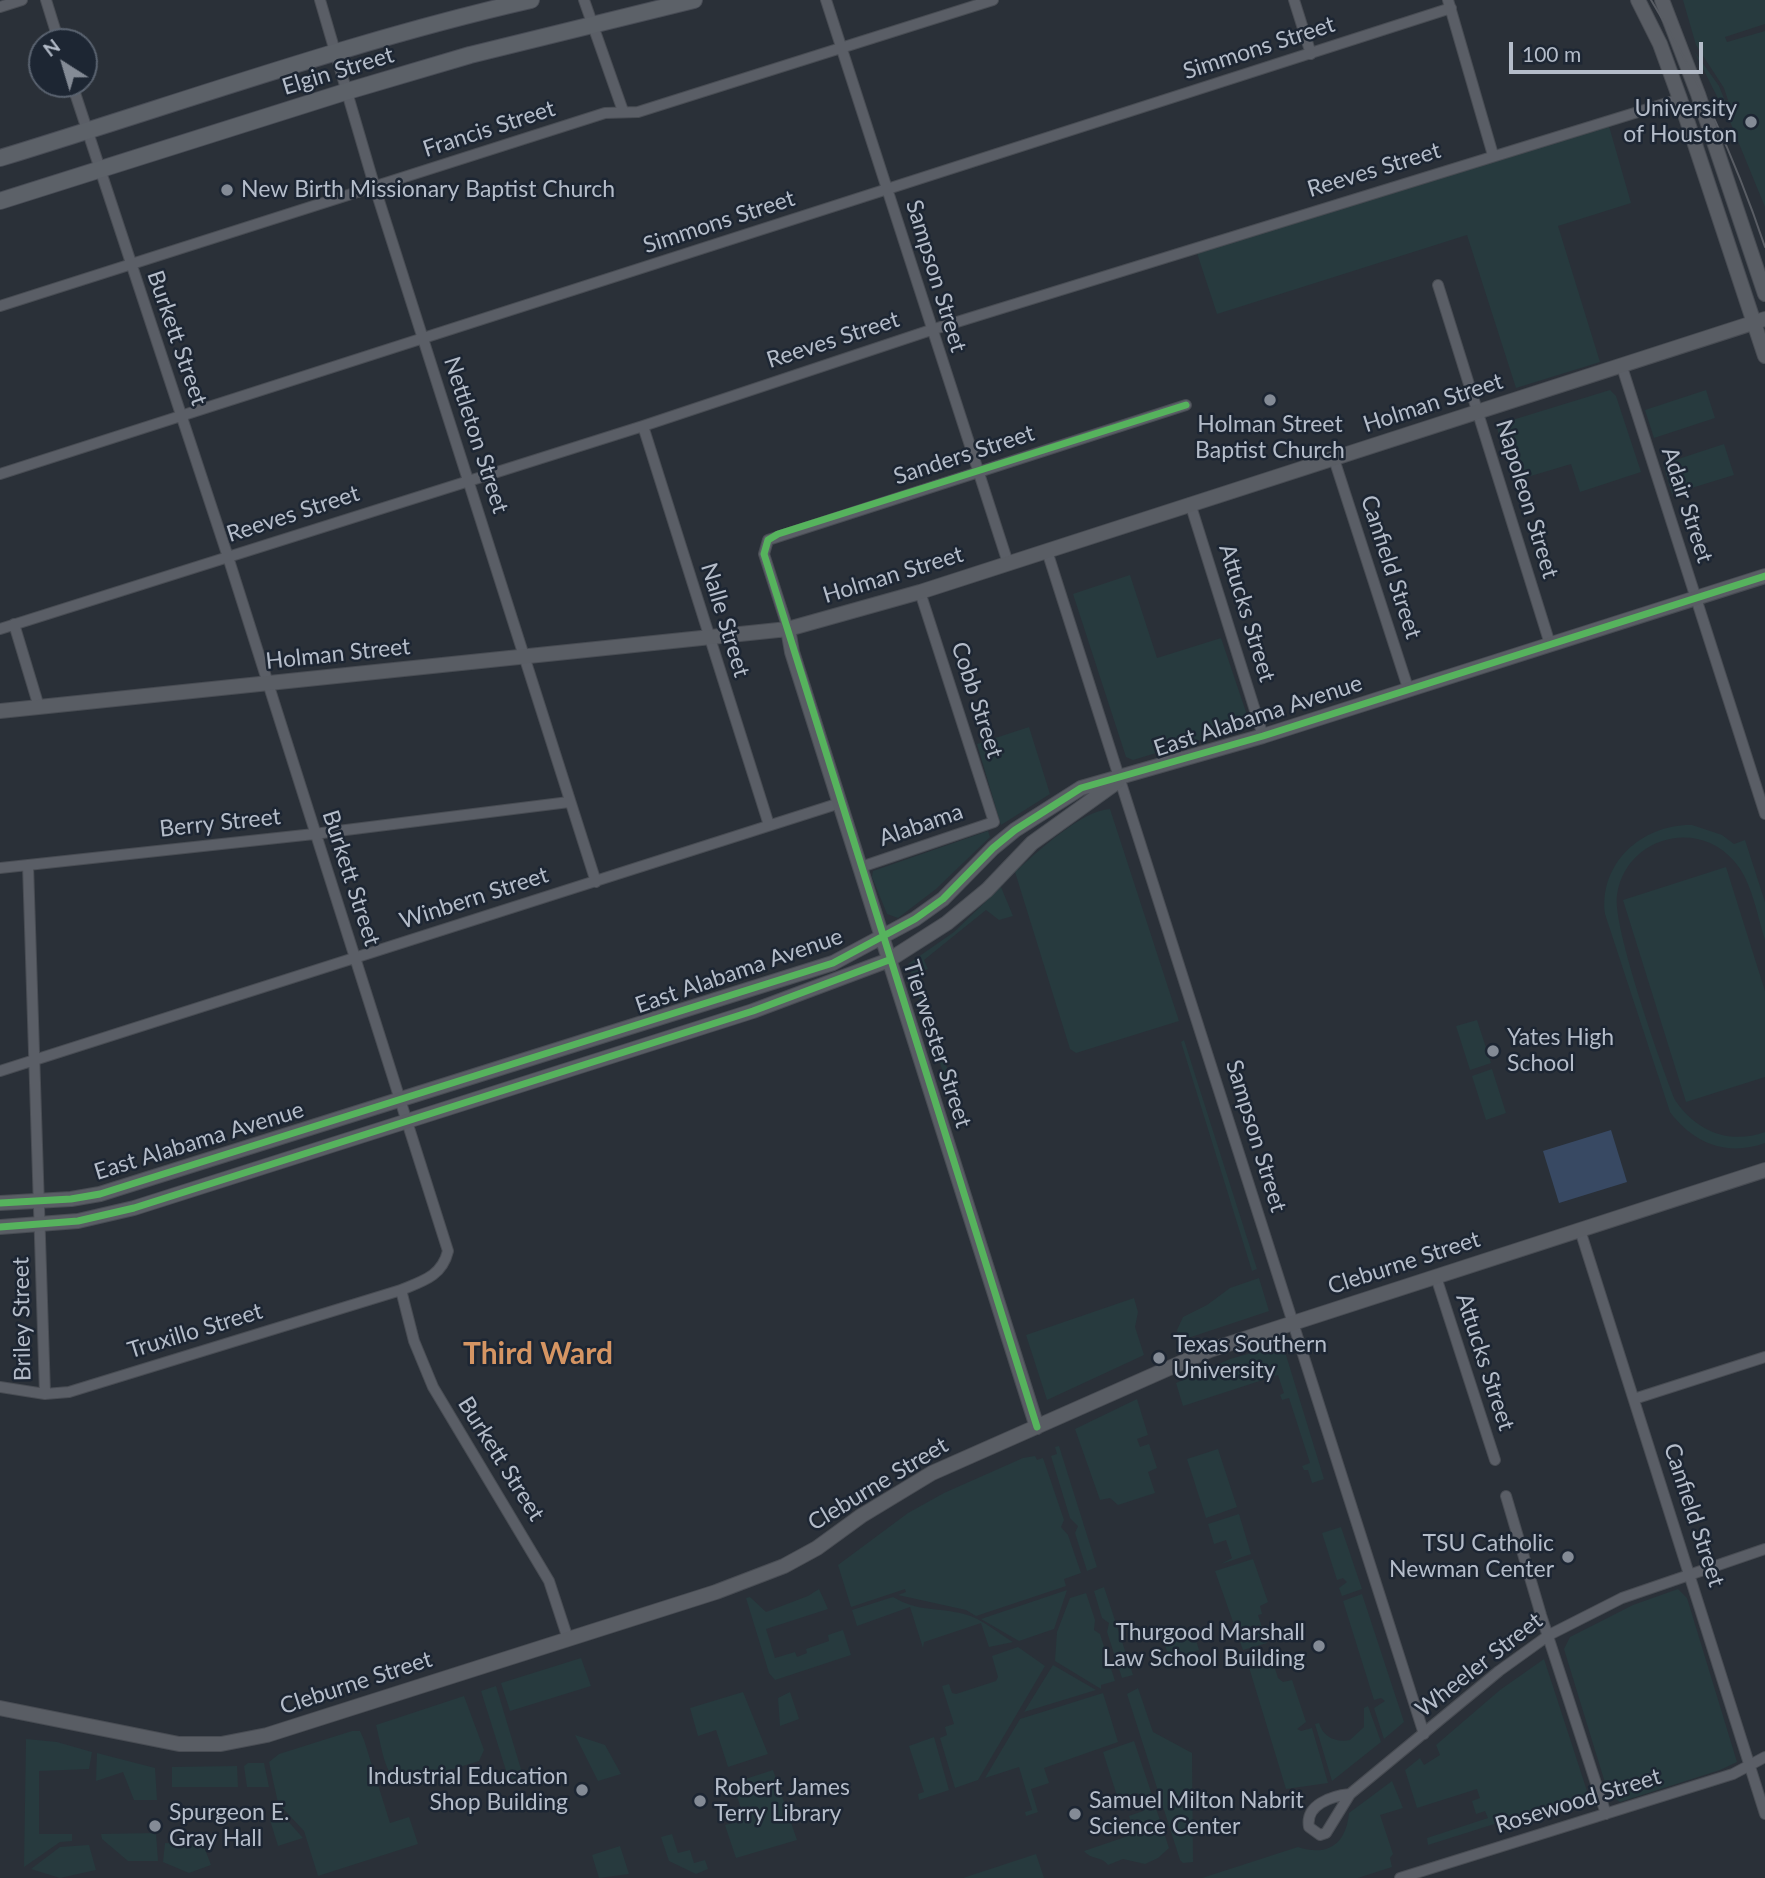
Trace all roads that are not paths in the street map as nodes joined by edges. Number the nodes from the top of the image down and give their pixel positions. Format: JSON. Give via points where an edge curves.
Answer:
{"nodes":[{"id":1,"x":22,"y":0,"type":"edge"},
{"id":2,"x":46,"y":0,"type":"edge"},
{"id":3,"x":320,"y":0,"type":"edge"},
{"id":4,"x":531,"y":0,"type":"edge"},
{"id":5,"x":584,"y":0,"type":"edge"},
{"id":6,"x":694,"y":0,"type":"edge"},
{"id":7,"x":826,"y":0,"type":"edge"},
{"id":8,"x":993,"y":0,"type":"edge"},
{"id":9,"x":1294,"y":0,"type":"edge"},
{"id":10,"x":1638,"y":0,"type":"edge"},
{"id":11,"x":1662,"y":0,"type":"edge"},
{"id":12,"x":1450,"y":4,"type":"edge"},
{"id":13,"x":0,"y":7,"type":"edge"},
{"id":14,"x":593,"y":24,"type":"junction"},
{"id":15,"x":55,"y":28,"type":"edge"},
{"id":16,"x":842,"y":49,"type":"junction"},
{"id":17,"x":337,"y":52,"type":"junction"},
{"id":18,"x":1311,"y":54,"type":"junction"},
{"id":19,"x":348,"y":90,"type":"junction"},
{"id":20,"x":76,"y":98,"type":"edge"},
{"id":21,"x":1680,"y":99,"type":"junction"},
{"id":22,"x":624,"y":111,"type":"junction"},
{"id":23,"x":87,"y":131,"type":"junction"},
{"id":24,"x":1493,"y":155,"type":"junction"},
{"id":25,"x":0,"y":158,"type":"edge"},
{"id":26,"x":99,"y":169,"type":"junction"},
{"id":27,"x":375,"y":188,"type":"junction"},
{"id":28,"x":888,"y":190,"type":"junction"},
{"id":29,"x":0,"y":201,"type":"edge"},
{"id":30,"x":130,"y":263,"type":"junction"},
{"id":31,"x":1438,"y":285,"type":"dead end"},
{"id":32,"x":1765,"y":295,"type":"edge"},
{"id":33,"x":0,"y":306,"type":"edge"},
{"id":34,"x":1760,"y":321,"type":"edge"},
{"id":35,"x":931,"y":330,"type":"junction"},
{"id":36,"x":424,"y":340,"type":"junction"},
{"id":37,"x":1765,"y":356,"type":"edge"},
{"id":38,"x":1622,"y":367,"type":"junction"},
{"id":39,"x":1186,"y":405,"type":"dead end"},
{"id":40,"x":1479,"y":412,"type":"junction"},
{"id":41,"x":182,"y":417,"type":"junction"},
{"id":42,"x":643,"y":426,"type":"junction"},
{"id":43,"x":1334,"y":459,"type":"junction"},
{"id":44,"x":976,"y":471,"type":"junction"},
{"id":45,"x":0,"y":474,"type":"edge"},
{"id":46,"x":469,"y":479,"type":"junction"},
{"id":47,"x":1190,"y":503,"type":"junction"},
{"id":48,"x":1047,"y":551,"type":"junction"},
{"id":49,"x":764,"y":554,"type":"joint"},
{"id":50,"x":228,"y":557,"type":"junction"},
{"id":51,"x":1008,"y":563,"type":"junction"},
{"id":52,"x":1765,"y":576,"type":"edge"},
{"id":53,"x":920,"y":592,"type":"junction"},
{"id":54,"x":1695,"y":598,"type":"junction"},
{"id":55,"x":14,"y":624,"type":"junction"},
{"id":56,"x":0,"y":629,"type":"edge"},
{"id":57,"x":788,"y":629,"type":"junction"},
{"id":58,"x":707,"y":637,"type":"junction"},
{"id":59,"x":1550,"y":644,"type":"junction"},
{"id":60,"x":525,"y":657,"type":"junction"},
{"id":61,"x":267,"y":685,"type":"junction"},
{"id":62,"x":1408,"y":688,"type":"junction"},
{"id":63,"x":39,"y":707,"type":"junction"},
{"id":64,"x":0,"y":711,"type":"edge"},
{"id":65,"x":1263,"y":736,"type":"junction"},
{"id":66,"x":1121,"y":779,"type":"junction"},
{"id":67,"x":569,"y":802,"type":"junction"},
{"id":68,"x":840,"y":803,"type":"junction"},
{"id":69,"x":1765,"y":814,"type":"edge"},
{"id":70,"x":994,"y":822,"type":"joint"},
{"id":71,"x":769,"y":825,"type":"junction"},
{"id":72,"x":314,"y":834,"type":"junction"},
{"id":73,"x":28,"y":865,"type":"junction"},
{"id":74,"x":0,"y":867,"type":"edge"},
{"id":75,"x":861,"y":867,"type":"junction"},
{"id":76,"x":596,"y":881,"type":"junction"},
{"id":77,"x":883,"y":939,"type":"junction"},
{"id":78,"x":354,"y":958,"type":"junction"},
{"id":79,"x":889,"y":960,"type":"junction"},
{"id":80,"x":36,"y":1059,"type":"junction"},
{"id":81,"x":0,"y":1071,"type":"edge"},
{"id":82,"x":400,"y":1098,"type":"junction"},
{"id":83,"x":407,"y":1123,"type":"junction"},
{"id":84,"x":219,"y":1156,"type":"junction"},
{"id":85,"x":1765,"y":1170,"type":"edge"},
{"id":86,"x":227,"y":1179,"type":"junction"},
{"id":87,"x":40,"y":1201,"type":"junction"},
{"id":88,"x":0,"y":1203,"type":"edge"},
{"id":89,"x":41,"y":1225,"type":"junction"},
{"id":90,"x":0,"y":1227,"type":"edge"},
{"id":91,"x":1580,"y":1230,"type":"junction"},
{"id":92,"x":1436,"y":1277,"type":"junction"},
{"id":93,"x":401,"y":1290,"type":"junction"},
{"id":94,"x":1293,"y":1322,"type":"junction"},
{"id":95,"x":1765,"y":1357,"type":"edge"},
{"id":96,"x":0,"y":1387,"type":"edge"},
{"id":97,"x":45,"y":1394,"type":"junction"},
{"id":98,"x":1634,"y":1399,"type":"junction"},
{"id":99,"x":1037,"y":1427,"type":"junction"},
{"id":100,"x":1495,"y":1460,"type":"dead end"},
{"id":101,"x":1506,"y":1496,"type":"dead end"},
{"id":102,"x":1765,"y":1549,"type":"edge"},
{"id":103,"x":1690,"y":1573,"type":"junction"},
{"id":104,"x":1549,"y":1635,"type":"junction"},
{"id":105,"x":568,"y":1639,"type":"junction"},
{"id":106,"x":0,"y":1708,"type":"edge"},
{"id":107,"x":1424,"y":1734,"type":"junction"},
{"id":108,"x":1765,"y":1757,"type":"edge"},
{"id":109,"x":1750,"y":1766,"type":"junction"},
{"id":110,"x":1350,"y":1794,"type":"dead end"},
{"id":111,"x":1606,"y":1814,"type":"junction"},
{"id":112,"x":1765,"y":1814,"type":"edge"},
{"id":113,"x":1400,"y":1878,"type":"edge"}],
"edges":[{"from":1,"to":13,"type":"street"},
{"from":2,"to":15,"type":"street"},
{"from":3,"to":17,"type":"street","name":"Nettleton Street"},
{"from":4,"to":17,"type":"main road","name":"Elgin Street"},
{"from":5,"to":14,"type":"street"},
{"from":6,"to":14,"type":"main road","name":"Elgin Street"},
{"from":7,"to":16,"type":"street","name":"Sampson Street"},
{"from":8,"to":16,"type":"street","name":"Francis Street"},
{"from":9,"to":18,"type":"street"},
{"from":10,"to":21,"type":"street"},
{"from":11,"to":32,"type":"street"},
{"from":12,"to":18,"type":"street","name":"Simmons Street"},
{"from":12,"to":24,"type":"street"},
{"from":14,"to":19,"type":"main road","name":"Elgin Street"},
{"from":14,"to":22,"type":"street"},
{"from":16,"to":22,"type":"street","name":"Francis Street","via":[[638,112]]},
{"from":16,"to":28,"type":"street","name":"Sampson Street"},
{"from":17,"to":19,"type":"street","name":"Nettleton Street"},
{"from":17,"to":23,"type":"main road","name":"Elgin Street"},
{"from":18,"to":28,"type":"street","name":"Simmons Street"},
{"from":19,"to":26,"type":"main road","name":"Elgin Street"},
{"from":19,"to":27,"type":"street","name":"Nettleton Street"},
{"from":20,"to":23,"type":"street","name":"Burkett Street"},
{"from":21,"to":24,"type":"street","name":"Reeves Street"},
{"from":21,"to":34,"type":"street"},
{"from":22,"to":27,"type":"street","name":"Francis Street"},
{"from":23,"to":25,"type":"main road","name":"Elgin Street"},
{"from":23,"to":26,"type":"street","name":"Burkett Street"},
{"from":24,"to":35,"type":"street","name":"Reeves Street"},
{"from":26,"to":29,"type":"main road","name":"Elgin Street"},
{"from":26,"to":30,"type":"street","name":"Burkett Street"},
{"from":27,"to":30,"type":"street","name":"Francis Street"},
{"from":27,"to":36,"type":"street","name":"Nettleton Street"},
{"from":28,"to":35,"type":"street","name":"Sampson Street"},
{"from":28,"to":36,"type":"street","name":"Simmons Street"},
{"from":30,"to":33,"type":"street","name":"Francis Street"},
{"from":30,"to":41,"type":"street","name":"Burkett Street"},
{"from":31,"to":40,"type":"street","name":"Napoleon Street"},
{"from":34,"to":37,"type":"street"},
{"from":34,"to":38,"type":"street","name":"Holman Street"},
{"from":35,"to":42,"type":"street","name":"Reeves Street"},
{"from":35,"to":44,"type":"street","name":"Sampson Street"},
{"from":36,"to":41,"type":"street","name":"Simmons Street"},
{"from":36,"to":46,"type":"street","name":"Nettleton Street"},
{"from":38,"to":40,"type":"street","name":"Holman Street"},
{"from":38,"to":54,"type":"street","name":"Adair Street"},
{"from":39,"to":44,"type":"street","name":"Sanders Street"},
{"from":40,"to":43,"type":"street","name":"Holman Street"},
{"from":40,"to":59,"type":"street","name":"Napoleon Street"},
{"from":41,"to":45,"type":"street","name":"Simmons Street"},
{"from":41,"to":50,"type":"street","name":"Burkett Street"},
{"from":42,"to":46,"type":"street","name":"Reeves Street"},
{"from":42,"to":58,"type":"street","name":"Nalle Street"},
{"from":43,"to":47,"type":"street","name":"Holman Street"},
{"from":43,"to":62,"type":"street","name":"Canfield Street"},
{"from":44,"to":49,"type":"street","name":"Sanders Street","via":[[778,534],[768,540]]},
{"from":44,"to":51,"type":"street","name":"Sampson Street"},
{"from":46,"to":50,"type":"street","name":"Reeves Street"},
{"from":46,"to":60,"type":"street","name":"Nettleton Street"},
{"from":47,"to":48,"type":"street","name":"Holman Street"},
{"from":47,"to":65,"type":"street","name":"Attucks Street"},
{"from":48,"to":51,"type":"street","name":"Holman Street"},
{"from":48,"to":66,"type":"street","name":"Sampson Street"},
{"from":49,"to":57,"type":"street","name":"Tierwester Street"},
{"from":50,"to":55,"type":"street","name":"Reeves Street"},
{"from":50,"to":61,"type":"street","name":"Burkett Street"},
{"from":51,"to":53,"type":"street","name":"Holman Street"},
{"from":52,"to":54,"type":"street","name":"East Alabama Avenue"},
{"from":53,"to":57,"type":"street","name":"Holman Street"},
{"from":53,"to":70,"type":"street","name":"Cobb Street"},
{"from":54,"to":59,"type":"street","name":"East Alabama Avenue"},
{"from":54,"to":69,"type":"street","name":"Adair Street"},
{"from":55,"to":56,"type":"street","name":"Reeves Street"},
{"from":55,"to":63,"type":"street"},
{"from":57,"to":58,"type":"street","name":"Holman Street"},
{"from":57,"to":68,"type":"street","name":"Tierwester Street"},
{"from":58,"to":60,"type":"street","name":"Holman Street"},
{"from":58,"to":71,"type":"street","name":"Nalle Street"},
{"from":59,"to":62,"type":"street","name":"East Alabama Avenue"},
{"from":60,"to":61,"type":"street","name":"Holman Street"},
{"from":60,"to":67,"type":"street","name":"Nettleton Street"},
{"from":61,"to":63,"type":"street","name":"Holman Street"},
{"from":61,"to":72,"type":"street","name":"Burkett Street"},
{"from":62,"to":65,"type":"street","name":"East Alabama Avenue"},
{"from":63,"to":64,"type":"street","name":"Holman Street"},
{"from":65,"to":66,"type":"street","name":"East Alabama Avenue"},
{"from":66,"to":77,"type":"street","name":"East Alabama Avenue","via":[[1081,788],[1046,808],[993,848],[943,899]]},
{"from":66,"to":79,"type":"street","name":"East Alabama Avenue","via":[[1032,843],[947,923]]},
{"from":66,"to":94,"type":"street","name":"Sampson Street"},
{"from":67,"to":72,"type":"street","name":"Berry Street"},
{"from":67,"to":76,"type":"street","name":"Nettleton Street"},
{"from":68,"to":71,"type":"street","name":"Winbern Street"},
{"from":68,"to":75,"type":"street","name":"Tierwester Street"},
{"from":70,"to":75,"type":"street","name":"Alabama"},
{"from":71,"to":76,"type":"street","name":"Winbern Street"},
{"from":72,"to":73,"type":"street","name":"Berry Street"},
{"from":72,"to":78,"type":"street","name":"Burkett Street"},
{"from":73,"to":74,"type":"street","name":"Berry Street"},
{"from":73,"to":80,"type":"street","name":"Briley Street"},
{"from":75,"to":77,"type":"street","name":"Tierwester Street"},
{"from":76,"to":78,"type":"street","name":"Winbern Street"},
{"from":77,"to":79,"type":"street","name":"Tierwester Street"},
{"from":77,"to":82,"type":"street","name":"East Alabama Avenue","via":[[833,962]]},
{"from":78,"to":80,"type":"street","name":"Winbern Street"},
{"from":78,"to":82,"type":"street","name":"Burkett Street"},
{"from":79,"to":83,"type":"street","name":"East Alabama Avenue","via":[[753,1011]]},
{"from":79,"to":99,"type":"street","name":"Tierwester Street"},
{"from":80,"to":81,"type":"street","name":"Winbern Street"},
{"from":80,"to":87,"type":"street","name":"Briley Street"},
{"from":82,"to":83,"type":"street","name":"Burkett Street"},
{"from":82,"to":84,"type":"street","name":"East Alabama Avenue"},
{"from":83,"to":86,"type":"street","name":"East Alabama Avenue"},
{"from":83,"to":93,"type":"street","name":"Burkett Street","via":[[448,1251],[444,1266],[430,1279]]},
{"from":84,"to":86,"type":"street"},
{"from":84,"to":87,"type":"street","name":"East Alabama Avenue","via":[[100,1194]]},
{"from":85,"to":91,"type":"street","name":"Cleburne Street"},
{"from":86,"to":89,"type":"street","name":"East Alabama Avenue","via":[[123,1211]]},
{"from":87,"to":88,"type":"street","name":"East Alabama Avenue"},
{"from":87,"to":89,"type":"street","name":"Briley Street"},
{"from":89,"to":90,"type":"street","name":"East Alabama Avenue"},
{"from":89,"to":97,"type":"street","name":"Briley Street"},
{"from":91,"to":92,"type":"street","name":"Cleburne Street"},
{"from":91,"to":98,"type":"street","name":"Canfield Street"},
{"from":92,"to":94,"type":"street","name":"Cleburne Street"},
{"from":92,"to":100,"type":"street","name":"Attucks Street"},
{"from":93,"to":97,"type":"street","name":"Truxillo Street","via":[[69,1392]]},
{"from":93,"to":105,"type":"street","name":"Burkett Street","via":[[414,1341],[433,1387],[549,1581]]},
{"from":94,"to":99,"type":"street","name":"Cleburne Street","via":[[1210,1350]]},
{"from":94,"to":107,"type":"street","name":"Sampson Street"},
{"from":95,"to":98,"type":"street"},
{"from":96,"to":97,"type":"street","name":"Truxillo Street"},
{"from":98,"to":103,"type":"street","name":"Canfield Street"},
{"from":99,"to":105,"type":"street","name":"Cleburne Street","via":[[932,1473],[784,1566]]},
{"from":101,"to":104,"type":"street"},
{"from":102,"to":103,"type":"street","name":"Wheeler Street"},
{"from":103,"to":104,"type":"street","name":"Wheeler Street","via":[[1622,1598]]},
{"from":103,"to":109,"type":"street","name":"Canfield Street"},
{"from":104,"to":107,"type":"street","name":"Wheeler Street"},
{"from":104,"to":111,"type":"street"},
{"from":105,"to":106,"type":"street","name":"Cleburne Street","via":[[267,1735],[221,1744],[179,1745]]},
{"from":107,"to":110,"type":"street","name":"Wheeler Street"},
{"from":108,"to":109,"type":"street","name":"Rosewood Street"},
{"from":109,"to":111,"type":"street","name":"Rosewood Street"},
{"from":109,"to":112,"type":"street","name":"Canfield Street"},
{"from":111,"to":113,"type":"street","name":"Rosewood Street"}]}
